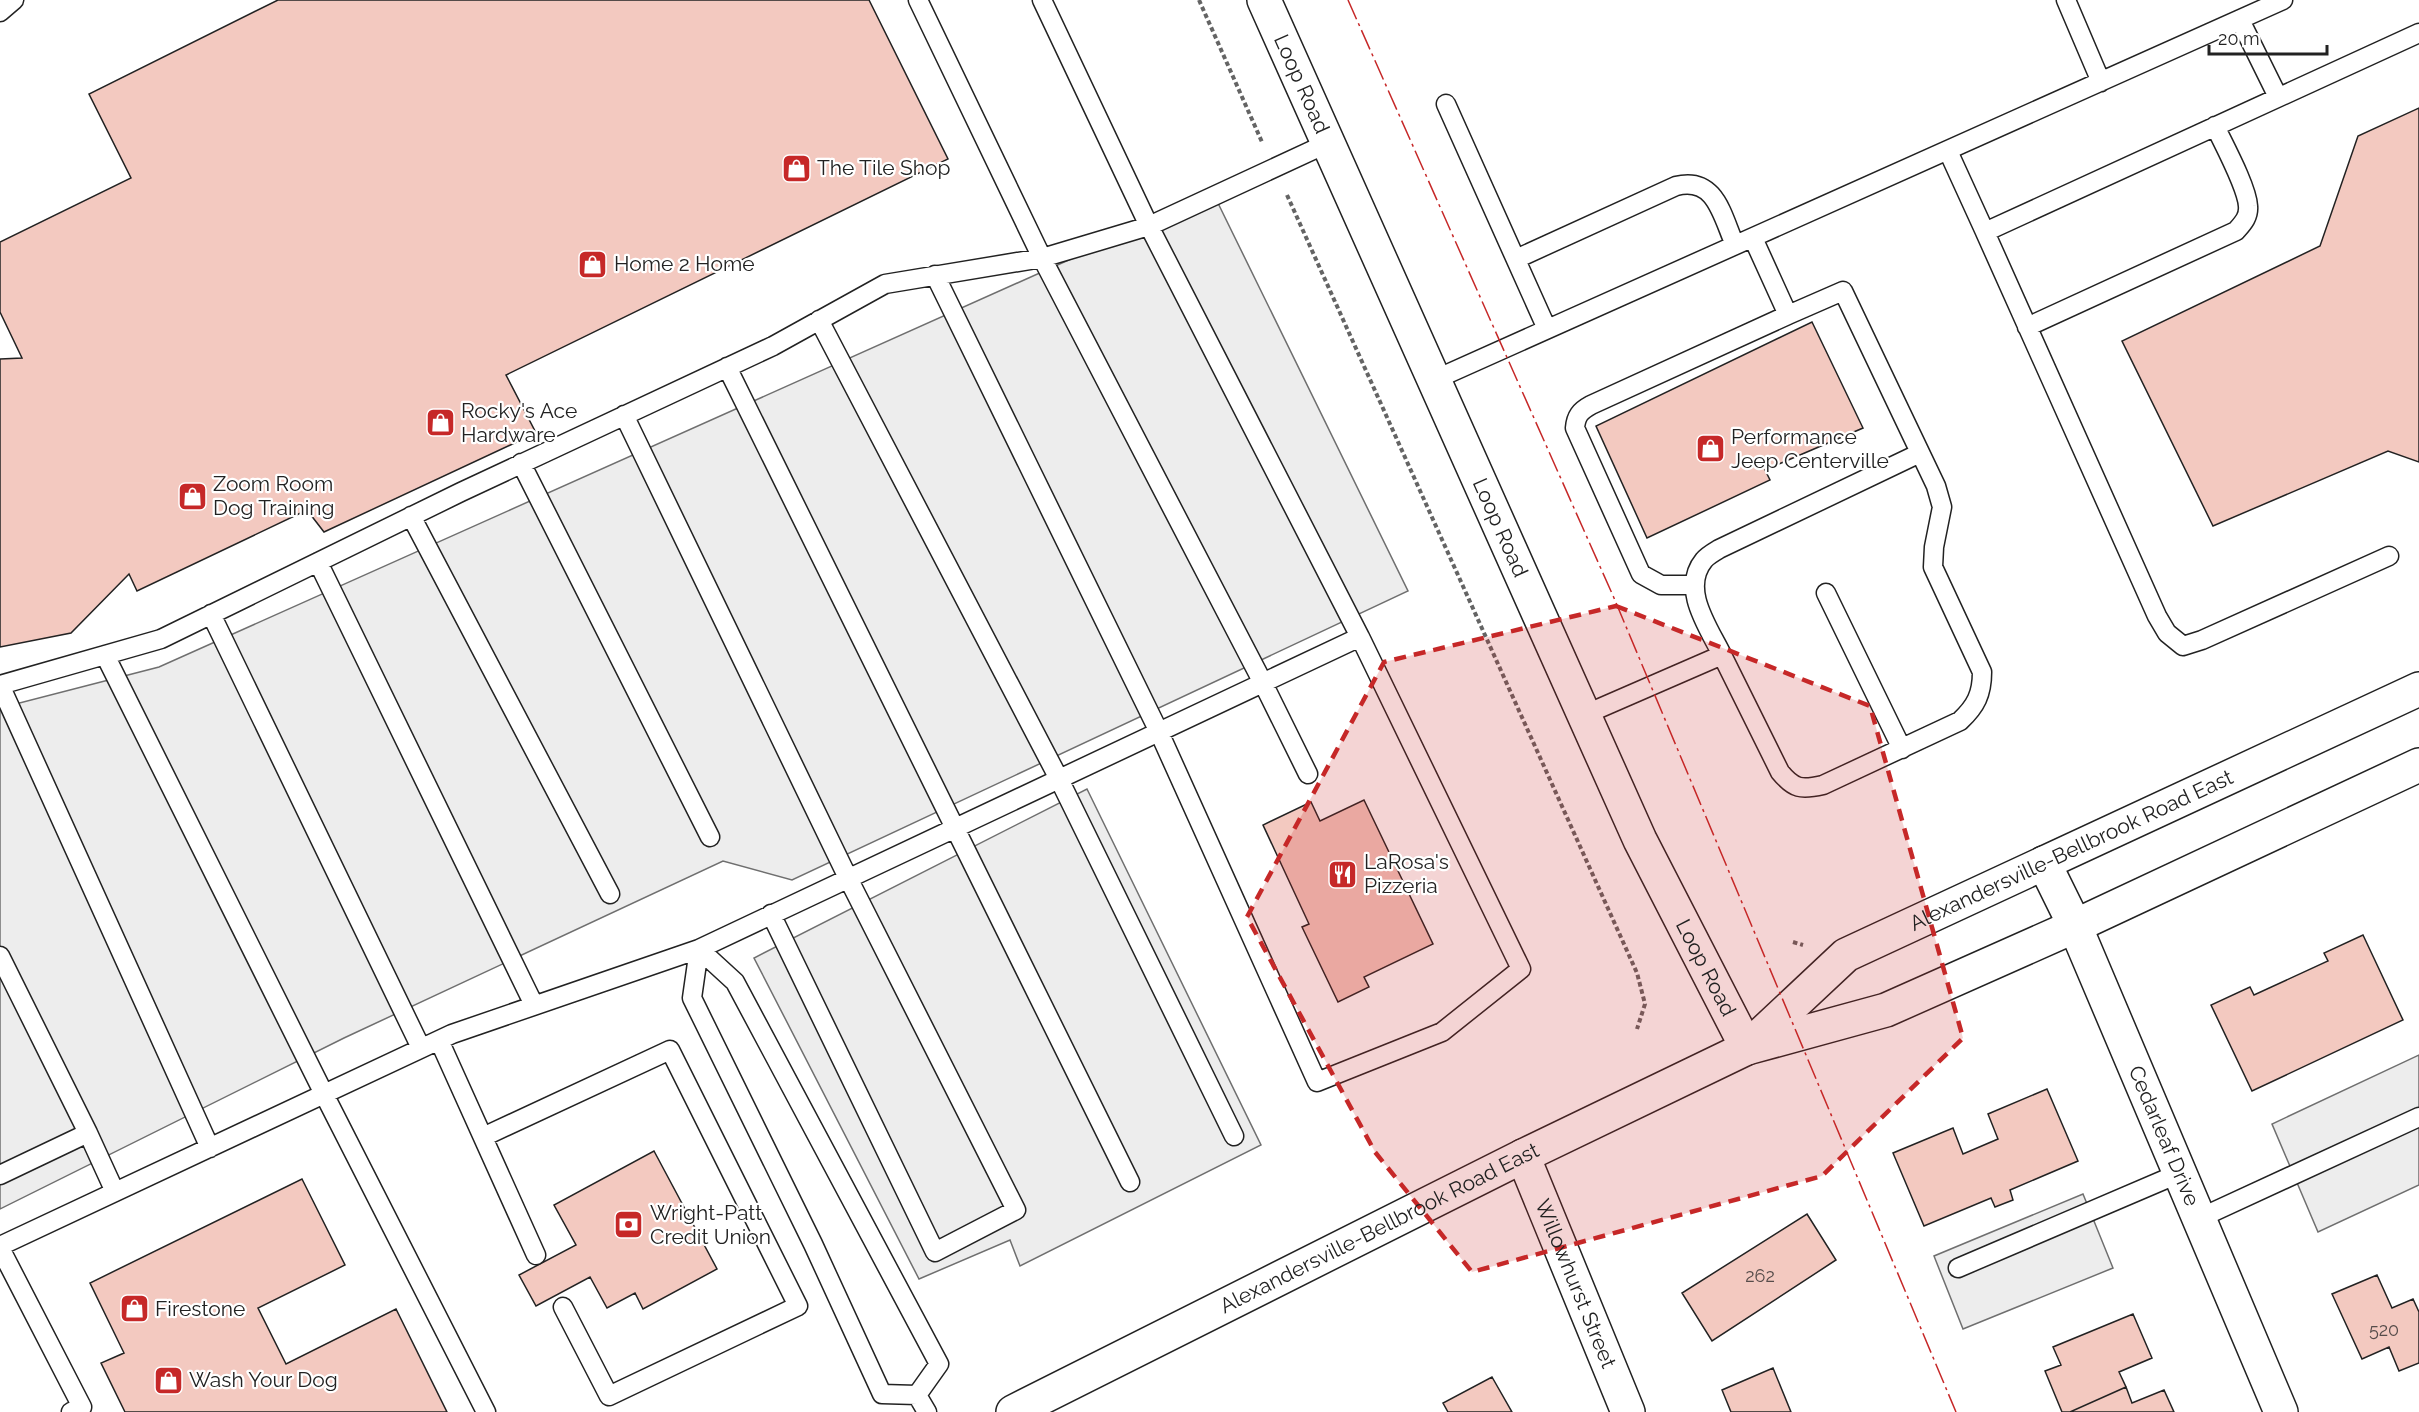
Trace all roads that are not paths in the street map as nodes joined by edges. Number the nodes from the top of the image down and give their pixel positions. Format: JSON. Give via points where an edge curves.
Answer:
{"nodes":[{"id":1,"x":14,"y":0,"type":"edge"},
{"id":2,"x":918,"y":0,"type":"edge"},
{"id":3,"x":1042,"y":0,"type":"edge"},
{"id":4,"x":1264,"y":0,"type":"edge"},
{"id":5,"x":2066,"y":0,"type":"edge"},
{"id":6,"x":2283,"y":0,"type":"edge"},
{"id":7,"x":0,"y":12,"type":"edge"},
{"id":8,"x":2240,"y":20,"type":"junction"},
{"id":9,"x":2419,"y":33,"type":"edge"},
{"id":10,"x":2102,"y":82,"type":"junction"},
{"id":11,"x":2278,"y":97,"type":"junction"},
{"id":12,"x":1446,"y":105,"type":"dead end"},
{"id":13,"x":2215,"y":126,"type":"junction"},
{"id":14,"x":1328,"y":143,"type":"junction"},
{"id":15,"x":1948,"y":151,"type":"junction"},
{"id":16,"x":1149,"y":226,"type":"junction"},
{"id":17,"x":1985,"y":232,"type":"junction"},
{"id":18,"x":1753,"y":238,"type":"junction"},
{"id":19,"x":1735,"y":245,"type":"junction"},
{"id":20,"x":1042,"y":258,"type":"junction"},
{"id":21,"x":1516,"y":259,"type":"junction"},
{"id":22,"x":935,"y":275,"type":"junction"},
{"id":23,"x":1788,"y":315,"type":"junction"},
{"id":24,"x":819,"y":320,"type":"junction"},
{"id":25,"x":2027,"y":327,"type":"junction"},
{"id":26,"x":1547,"y":329,"type":"junction"},
{"id":27,"x":727,"y":367,"type":"junction"},
{"id":28,"x":1434,"y":380,"type":"junction"},
{"id":29,"x":624,"y":415,"type":"junction"},
{"id":30,"x":1920,"y":453,"type":"junction"},
{"id":31,"x":521,"y":463,"type":"junction"},
{"id":32,"x":411,"y":516,"type":"junction"},
{"id":33,"x":2390,"y":556,"type":"dead end"},
{"id":34,"x":318,"y":562,"type":"junction"},
{"id":35,"x":1693,"y":585,"type":"junction"},
{"id":36,"x":1826,"y":593,"type":"dead end"},
{"id":37,"x":211,"y":614,"type":"junction"},
{"id":38,"x":1360,"y":637,"type":"junction"},
{"id":39,"x":105,"y":655,"type":"junction"},
{"id":40,"x":1722,"y":655,"type":"junction"},
{"id":41,"x":1263,"y":683,"type":"junction"},
{"id":42,"x":2419,"y":689,"type":"edge"},
{"id":43,"x":1584,"y":715,"type":"junction"},
{"id":44,"x":1159,"y":732,"type":"junction"},
{"id":45,"x":1902,"y":749,"type":"junction"},
{"id":46,"x":2419,"y":765,"type":"edge"},
{"id":47,"x":1308,"y":774,"type":"dead end"},
{"id":48,"x":1059,"y":779,"type":"junction"},
{"id":49,"x":954,"y":828,"type":"junction"},
{"id":50,"x":710,"y":837,"type":"dead end"},
{"id":51,"x":2044,"y":863,"type":"junction"},
{"id":52,"x":848,"y":878,"type":"junction"},
{"id":53,"x":610,"y":894,"type":"dead end"},
{"id":54,"x":771,"y":914,"type":"junction"},
{"id":55,"x":2075,"y":926,"type":"junction"},
{"id":56,"x":699,"y":949,"type":"junction"},
{"id":57,"x":0,"y":956,"type":"edge"},
{"id":58,"x":534,"y":1005,"type":"junction"},
{"id":59,"x":439,"y":1040,"type":"junction"},
{"id":60,"x":421,"y":1048,"type":"junction"},
{"id":61,"x":1747,"y":1048,"type":"junction"},
{"id":62,"x":324,"y":1094,"type":"junction"},
{"id":63,"x":2419,"y":1117,"type":"edge"},
{"id":64,"x":88,"y":1133,"type":"junction"},
{"id":65,"x":1234,"y":1136,"type":"dead end"},
{"id":66,"x":483,"y":1137,"type":"junction"},
{"id":67,"x":210,"y":1148,"type":"junction"},
{"id":68,"x":1523,"y":1156,"type":"junction"},
{"id":69,"x":2180,"y":1173,"type":"junction"},
{"id":70,"x":0,"y":1175,"type":"edge"},
{"id":71,"x":1130,"y":1182,"type":"dead end"},
{"id":72,"x":116,"y":1192,"type":"junction"},
{"id":73,"x":2200,"y":1218,"type":"junction"},
{"id":74,"x":0,"y":1247,"type":"edge"},
{"id":75,"x":536,"y":1255,"type":"dead end"},
{"id":76,"x":1958,"y":1268,"type":"dead end"},
{"id":77,"x":563,"y":1307,"type":"dead end"},
{"id":78,"x":916,"y":1395,"type":"junction"},
{"id":79,"x":79,"y":1410,"type":"edge"},
{"id":80,"x":486,"y":1412,"type":"edge"},
{"id":81,"x":927,"y":1412,"type":"edge"},
{"id":82,"x":1013,"y":1412,"type":"edge"},
{"id":83,"x":1628,"y":1412,"type":"edge"},
{"id":84,"x":2281,"y":1412,"type":"edge"}],
"edges":[{"from":1,"to":7,"type":"lane"},
{"from":2,"to":20,"type":"lane"},
{"from":3,"to":16,"type":"lane"},
{"from":4,"to":14,"type":"main road","name":"Loop Road"},
{"from":5,"to":10,"type":"lane"},
{"from":6,"to":8,"type":"lane"},
{"from":8,"to":10,"type":"lane"},
{"from":8,"to":11,"type":"lane"},
{"from":9,"to":11,"type":"lane"},
{"from":10,"to":15,"type":"lane"},
{"from":11,"to":13,"type":"lane"},
{"from":12,"to":21,"type":"lane"},
{"from":13,"to":17,"type":"lane"},
{"from":13,"to":25,"type":"lane","via":[[2248,206],[2246,219],[2236,231]]},
{"from":14,"to":16,"type":"lane"},
{"from":14,"to":28,"type":"main road","name":"Loop Road"},
{"from":15,"to":17,"type":"lane"},
{"from":15,"to":18,"type":"lane"},
{"from":16,"to":20,"type":"lane"},
{"from":16,"to":38,"type":"lane"},
{"from":17,"to":25,"type":"lane"},
{"from":18,"to":19,"type":"lane"},
{"from":18,"to":23,"type":"lane"},
{"from":19,"to":21,"type":"lane","via":[[1707,189],[1688,184]]},
{"from":19,"to":26,"type":"lane"},
{"from":20,"to":22,"type":"lane"},
{"from":20,"to":41,"type":"lane"},
{"from":21,"to":26,"type":"lane"},
{"from":22,"to":24,"type":"lane","via":[[885,284]]},
{"from":22,"to":44,"type":"lane"},
{"from":23,"to":30,"type":"lane","via":[[1843,291]]},
{"from":23,"to":35,"type":"lane","via":[[1591,405],[1575,418],[1575,428],[1641,574],[1661,585]]},
{"from":24,"to":27,"type":"lane"},
{"from":24,"to":48,"type":"lane"},
{"from":25,"to":33,"type":"lane","via":[[2157,616],[2167,633],[2183,646]]},
{"from":26,"to":28,"type":"lane"},
{"from":27,"to":29,"type":"lane"},
{"from":27,"to":49,"type":"lane"},
{"from":28,"to":43,"type":"main road","name":"Loop Road"},
{"from":29,"to":31,"type":"lane"},
{"from":29,"to":52,"type":"lane"},
{"from":30,"to":35,"type":"lane","via":[[1719,549],[1704,560]]},
{"from":30,"to":45,"type":"lane","via":[[1942,507],[1934,567],[1982,672],[1982,690],[1974,708],[1960,721]]},
{"from":31,"to":32,"type":"lane"},
{"from":31,"to":50,"type":"lane"},
{"from":32,"to":34,"type":"lane"},
{"from":32,"to":53,"type":"lane"},
{"from":34,"to":37,"type":"lane"},
{"from":34,"to":58,"type":"lane"},
{"from":35,"to":40,"type":"lane"},
{"from":36,"to":45,"type":"lane"},
{"from":37,"to":39,"type":"lane","via":[[161,639]]},
{"from":37,"to":60,"type":"lane"},
{"from":38,"to":41,"type":"lane"},
{"from":38,"to":44,"type":"lane","via":[[1521,969],[1442,1032],[1317,1082]]},
{"from":39,"to":62,"type":"lane"},
{"from":39,"to":67,"type":"lane","via":[[0,685]]},
{"from":40,"to":43,"type":"lane"},
{"from":40,"to":45,"type":"lane","via":[[1780,772],[1791,785],[1806,789],[1823,785]]},
{"from":41,"to":44,"type":"lane"},
{"from":41,"to":47,"type":"lane"},
{"from":42,"to":51,"type":"main road","name":"Alexandersville-Bellbrook Road East"},
{"from":43,"to":61,"type":"main road","name":"Loop Road","via":[[1640,840]]},
{"from":44,"to":48,"type":"lane"},
{"from":46,"to":55,"type":"main road","name":"Alexandersville-Bellbrook Road East"},
{"from":48,"to":49,"type":"lane"},
{"from":48,"to":65,"type":"lane"},
{"from":49,"to":52,"type":"lane"},
{"from":49,"to":71,"type":"lane"},
{"from":51,"to":55,"type":"main road","name":"Cedarleaf Drive"},
{"from":51,"to":61,"type":"main road","name":"Alexandersville-Bellbrook Road East","via":[[1846,955]]},
{"from":52,"to":54,"type":"lane"},
{"from":52,"to":54,"type":"lane","via":[[1016,1210],[935,1252]]},
{"from":54,"to":56,"type":"lane"},
{"from":55,"to":61,"type":"main road","name":"Alexandersville-Bellbrook Road East","via":[[1886,1010]]},
{"from":55,"to":69,"type":"main road","name":"Cedarleaf Drive"},
{"from":56,"to":58,"type":"lane"},
{"from":56,"to":78,"type":"lane","via":[[735,982],[939,1364]]},
{"from":56,"to":78,"type":"lane","via":[[692,998],[882,1395]]},
{"from":57,"to":64,"type":"lane"},
{"from":58,"to":59,"type":"lane"},
{"from":59,"to":60,"type":"lane"},
{"from":59,"to":66,"type":"lane"},
{"from":60,"to":62,"type":"lane"},
{"from":61,"to":68,"type":"main road","name":"Alexandersville-Bellbrook Road East"},
{"from":62,"to":67,"type":"lane"},
{"from":62,"to":80,"type":"lane"},
{"from":63,"to":73,"type":"lane"},
{"from":64,"to":70,"type":"lane"},
{"from":64,"to":72,"type":"lane"},
{"from":66,"to":75,"type":"lane"},
{"from":66,"to":77,"type":"lane","via":[[670,1050],[798,1306],[609,1396]]},
{"from":67,"to":72,"type":"lane"},
{"from":68,"to":82,"type":"main road","name":"Alexandersville-Bellbrook Road East"},
{"from":68,"to":83,"type":"main road","name":"Willowhurst Street"},
{"from":69,"to":73,"type":"main road","name":"Cedarleaf Drive"},
{"from":69,"to":76,"type":"lane"},
{"from":72,"to":74,"type":"lane"},
{"from":73,"to":84,"type":"main road","name":"Cedarleaf Drive"},
{"from":74,"to":79,"type":"lane"},
{"from":78,"to":81,"type":"lane"}]}
